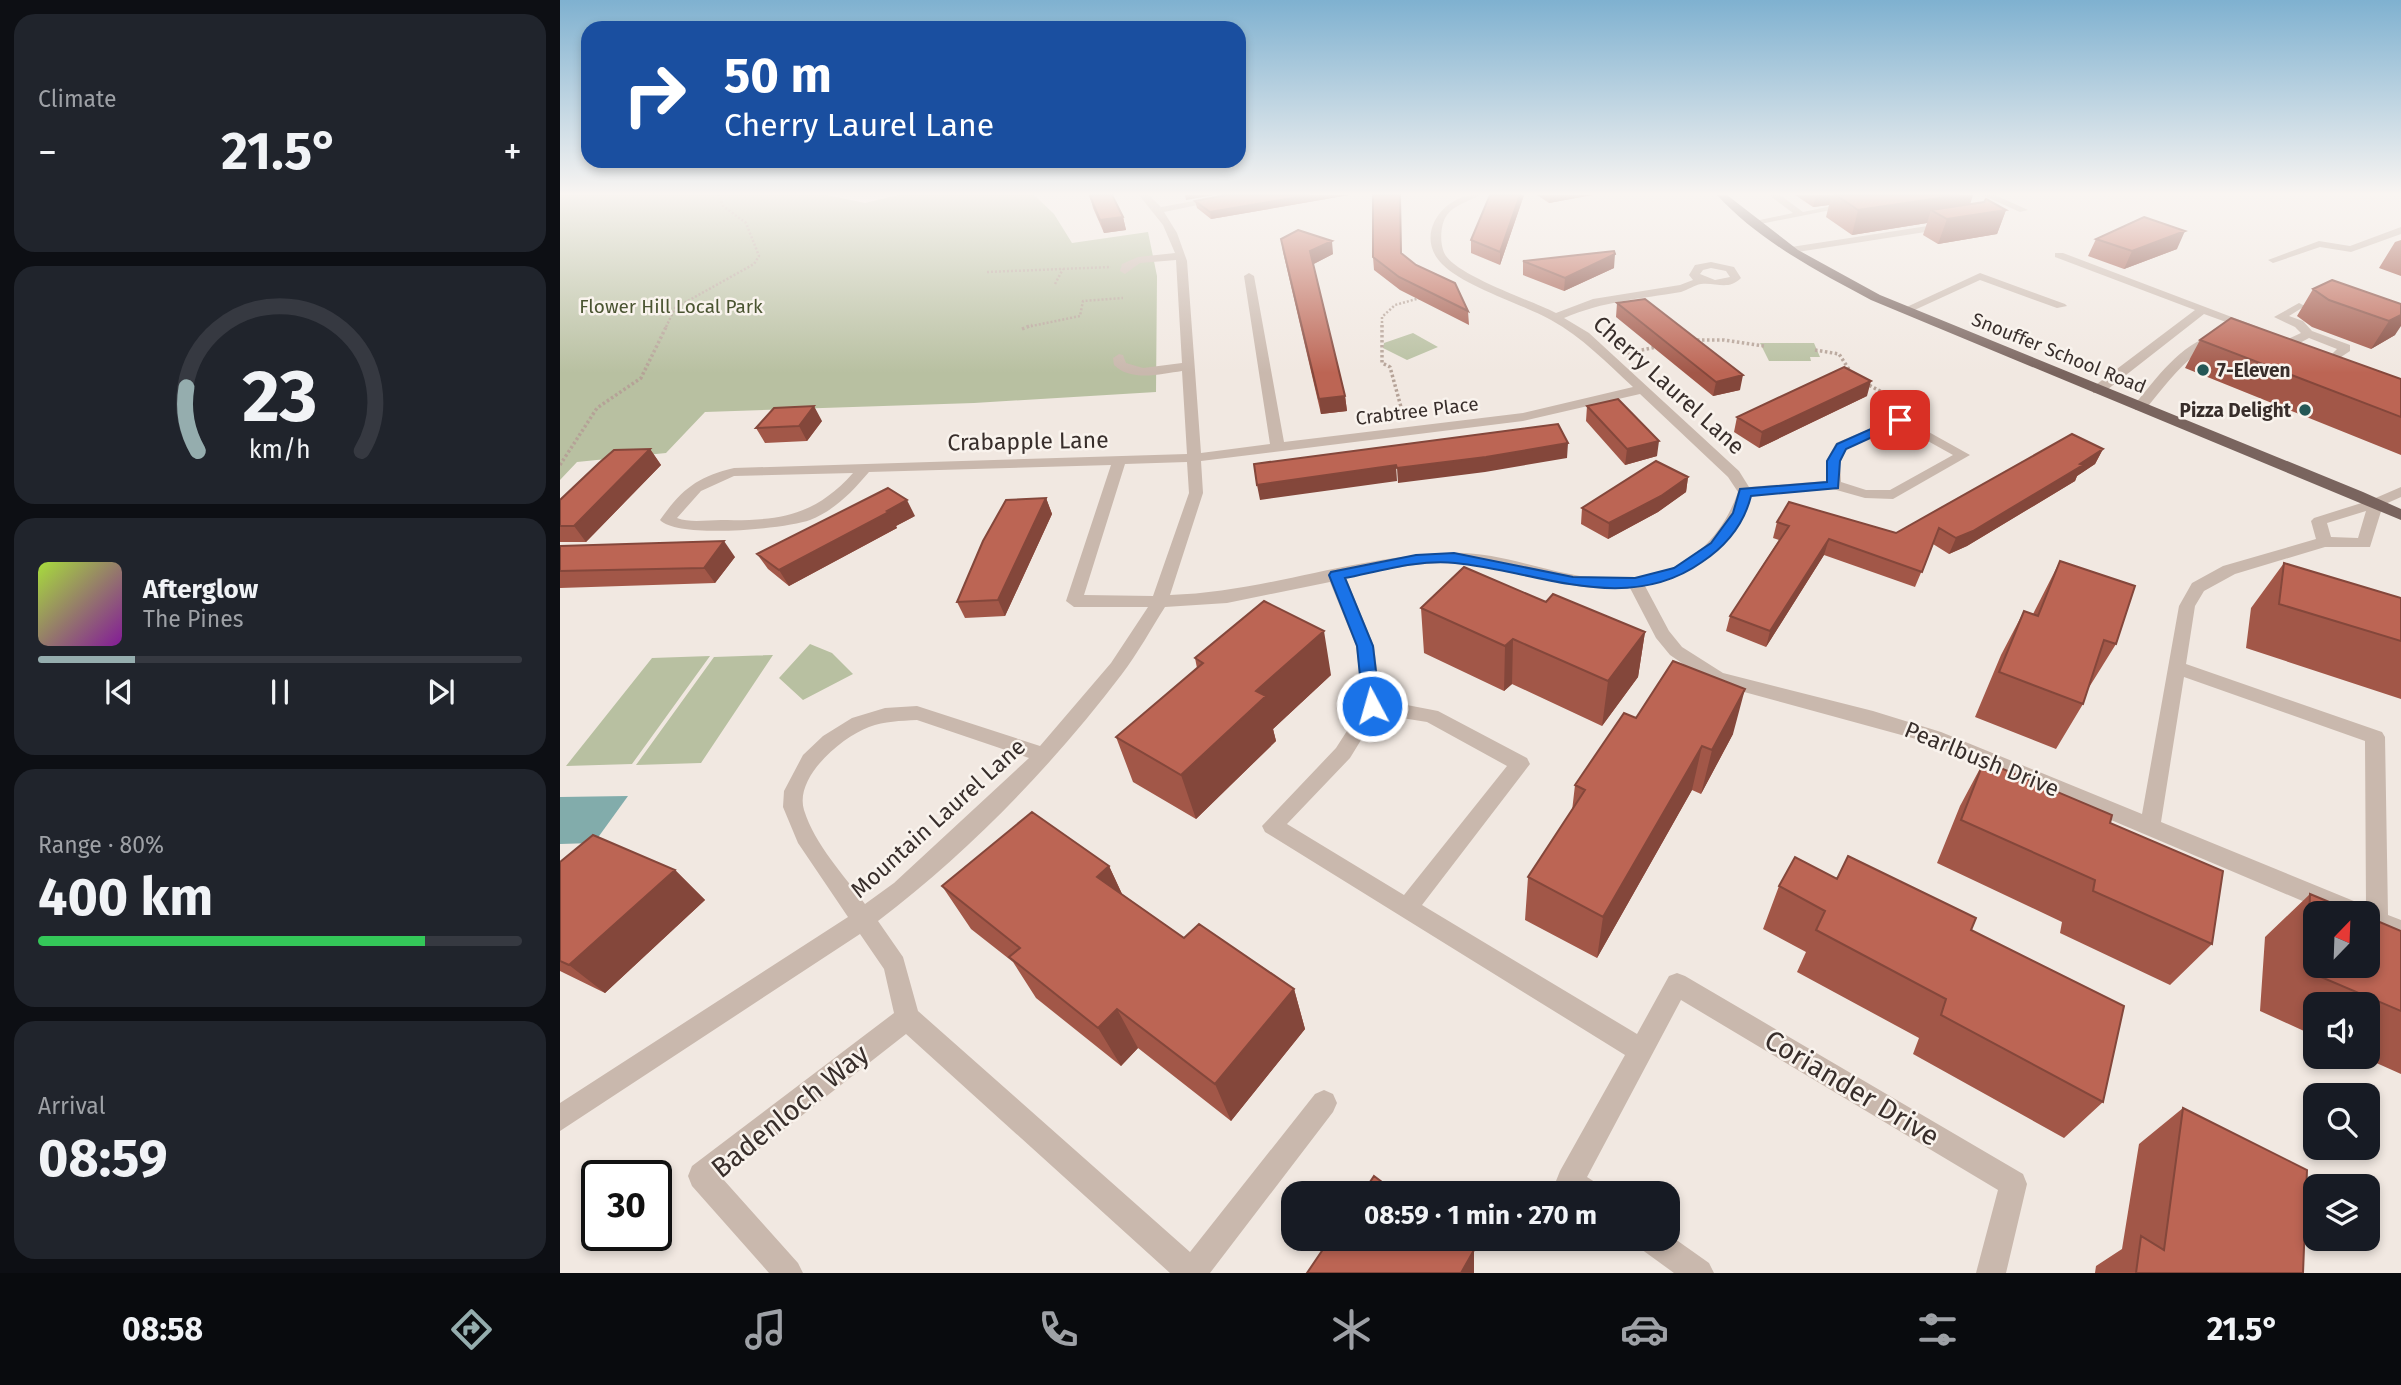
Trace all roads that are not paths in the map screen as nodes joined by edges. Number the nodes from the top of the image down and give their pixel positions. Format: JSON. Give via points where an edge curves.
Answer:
{"nodes":[{"id":1,"x":1440,"y":254,"type":"edge"},
{"id":2,"x":1799,"y":254,"type":"edge"},
{"id":3,"x":2289,"y":254,"type":"edge"},
{"id":4,"x":1181,"y":256,"type":"joint"},
{"id":5,"x":2059,"y":256,"type":"dead end"},
{"id":6,"x":2273,"y":260,"type":"dead end"},
{"id":7,"x":1125,"y":269,"type":"road end"},
{"id":8,"x":1249,"y":276,"type":"dead end"},
{"id":9,"x":1702,"y":281,"type":"dead end"},
{"id":10,"x":2061,"y":306,"type":"dead end"},
{"id":11,"x":2299,"y":306,"type":"dead end"},
{"id":12,"x":2203,"y":309,"type":"junction"},
{"id":13,"x":1904,"y":311,"type":"junction"},
{"id":14,"x":1557,"y":317,"type":"junction"},
{"id":15,"x":2267,"y":332,"type":"edge"},
{"id":16,"x":2308,"y":334,"type":"junction"},
{"id":17,"x":2280,"y":337,"type":"edge"},
{"id":18,"x":2227,"y":342,"type":"edge"},
{"id":19,"x":2292,"y":342,"type":"junction"},
{"id":20,"x":2335,"y":357,"type":"junction"},
{"id":21,"x":1119,"y":358,"type":"dead end"},
{"id":22,"x":2350,"y":362,"type":"edge"},
{"id":23,"x":1188,"y":366,"type":"junction"},
{"id":24,"x":1643,"y":389,"type":"junction"},
{"id":25,"x":2098,"y":390,"type":"junction"},
{"id":26,"x":2140,"y":407,"type":"junction"},
{"id":27,"x":1278,"y":448,"type":"junction"},
{"id":28,"x":1193,"y":458,"type":"junction"},
{"id":29,"x":1119,"y":462,"type":"junction"},
{"id":30,"x":864,"y":468,"type":"junction"},
{"id":31,"x":1833,"y":485,"type":"junction"},
{"id":32,"x":2401,"y":491,"type":"edge"},
{"id":33,"x":1745,"y":492,"type":"junction"},
{"id":34,"x":2376,"y":503,"type":"junction"},
{"id":35,"x":2401,"y":514,"type":"edge"},
{"id":36,"x":2324,"y":542,"type":"junction"},
{"id":37,"x":2287,"y":555,"type":"junction"},
{"id":38,"x":2302,"y":568,"type":"edge"},
{"id":39,"x":1336,"y":575,"type":"junction"},
{"id":40,"x":1635,"y":583,"type":"junction"},
{"id":41,"x":1160,"y":601,"type":"junction"},
{"id":42,"x":2179,"y":668,"type":"junction"},
{"id":43,"x":1372,"y":706,"type":"junction"},
{"id":44,"x":1044,"y":755,"type":"junction"},
{"id":45,"x":2150,"y":828,"type":"junction"},
{"id":46,"x":2329,"y":901,"type":"edge"},
{"id":47,"x":2369,"y":901,"type":"edge"},
{"id":48,"x":1407,"y":908,"type":"junction"},
{"id":49,"x":862,"y":920,"type":"junction"},
{"id":50,"x":2380,"y":922,"type":"edge"},
{"id":51,"x":2401,"y":930,"type":"edge"},
{"id":52,"x":907,"y":1018,"type":"junction"},
{"id":53,"x":1640,"y":1050,"type":"junction"},
{"id":54,"x":1324,"y":1103,"type":"dead end"},
{"id":55,"x":560,"y":1118,"type":"edge"},
{"id":56,"x":1570,"y":1181,"type":"edge"},
{"id":57,"x":1668,"y":1251,"type":"edge"},
{"id":58,"x":788,"y":1273,"type":"edge"},
{"id":59,"x":1699,"y":1273,"type":"edge"},
{"id":60,"x":1991,"y":1273,"type":"edge"}],
"edges":[{"from":1,"to":14,"type":"street","name":"Cherry Laurel Lane","via":[[1466,276]]},
{"from":2,"to":13,"type":"main road","name":"Snouffer School Road"},
{"from":3,"to":6,"type":"street"},
{"from":4,"to":7,"type":"street","via":[[1138,260]]},
{"from":4,"to":23,"type":"street","name":"Mountain Laurel Lane"},
{"from":5,"to":12,"type":"street"},
{"from":8,"to":27,"type":"street"},
{"from":9,"to":14,"type":"street","via":[[1593,302]]},
{"from":10,"to":13,"type":"street","via":[[1980,276]]},
{"from":11,"to":16,"type":"street","via":[[2280,317],[2299,324]]},
{"from":12,"to":15,"type":"street"},
{"from":12,"to":25,"type":"street"},
{"from":13,"to":25,"type":"main road","name":"Snouffer School Road"},
{"from":14,"to":24,"type":"street","name":"Cherry Laurel Lane"},
{"from":16,"to":19,"type":"street"},
{"from":16,"to":20,"type":"street","via":[[2346,348]]},
{"from":17,"to":19,"type":"street"},
{"from":18,"to":26,"type":"street","via":[[2203,341]]},
{"from":19,"to":20,"type":"street"},
{"from":20,"to":22,"type":"street"},
{"from":21,"to":23,"type":"street","via":[[1124,369],[1137,372]]},
{"from":23,"to":28,"type":"street","name":"Mountain Laurel Lane"},
{"from":24,"to":27,"type":"street","name":"Crabtree Place","via":[[1523,417]]},
{"from":24,"to":33,"type":"street","name":"Cherry Laurel Lane","via":[[1734,474]]},
{"from":25,"to":26,"type":"main road","name":"Snouffer School Road"},
{"from":26,"to":34,"type":"main road","name":"Snouffer School Road"},
{"from":27,"to":28,"type":"street","name":"Crabtree Place"},
{"from":28,"to":29,"type":"street","name":"Crabapple Lane"},
{"from":28,"to":41,"type":"street","name":"Mountain Laurel Lane","via":[[1196,493]]},
{"from":29,"to":30,"type":"street","name":"Crabapple Lane"},
{"from":29,"to":41,"type":"street","via":[[1074,600]]},
{"from":30,"to":30,"type":"street","name":"Crabapple Lane","via":[[734,472],[714,477],[695,485],[668,520],[680,525],[794,522],[824,510],[847,492]]},
{"from":31,"to":31,"type":"street","via":[[1865,494],[1894,495],[1963,454],[1900,420],[1841,446],[1833,461]]},
{"from":31,"to":33,"type":"street"},
{"from":32,"to":34,"type":"street"},
{"from":33,"to":40,"type":"street","via":[[1740,513],[1716,546],[1679,571]]},
{"from":34,"to":35,"type":"main road","name":"Snouffer School Road"},
{"from":34,"to":36,"type":"street","via":[[2319,521]]},
{"from":34,"to":36,"type":"street","via":[[2364,543]]},
{"from":36,"to":37,"type":"street"},
{"from":37,"to":38,"type":"street"},
{"from":37,"to":42,"type":"street","via":[[2229,570],[2198,587],[2188,606]]},
{"from":39,"to":40,"type":"street","via":[[1454,558],[1573,582]]},
{"from":39,"to":41,"type":"street","via":[[1227,597]]},
{"from":39,"to":43,"type":"street","via":[[1365,646]]},
{"from":40,"to":45,"type":"street","name":"Pearlbush Drive","via":[[1676,651],[1717,678],[1934,737]]},
{"from":41,"to":44,"type":"street","name":"Mountain Laurel Lane","via":[[1117,668]]},
{"from":42,"to":45,"type":"street"},
{"from":42,"to":47,"type":"street","via":[[2375,737]]},
{"from":43,"to":48,"type":"street","via":[[1343,752],[1272,826]]},
{"from":43,"to":48,"type":"street","via":[[1432,716],[1520,764]]},
{"from":44,"to":49,"type":"street","name":"Mountain Laurel Lane","via":[[902,890]]},
{"from":44,"to":49,"type":"street","via":[[917,713],[859,723],[830,741],[810,760],[794,791],[793,807],[805,837]]},
{"from":45,"to":46,"type":"street","name":"Pearlbush Drive"},
{"from":48,"to":53,"type":"street"},
{"from":49,"to":52,"type":"street","via":[[895,965]]},
{"from":49,"to":55,"type":"street","name":"Mountain Laurel Lane"},
{"from":50,"to":51,"type":"street","name":"Pearlbush Drive"},
{"from":52,"to":54,"type":"street","via":[[1192,1273]]},
{"from":52,"to":58,"type":"street","name":"Badenloch Way","via":[[702,1176]]},
{"from":53,"to":56,"type":"street","name":"Coriander Drive"},
{"from":53,"to":60,"type":"street","name":"Coriander Drive","via":[[1677,984],[2013,1184]]},
{"from":57,"to":59,"type":"street"}]}
